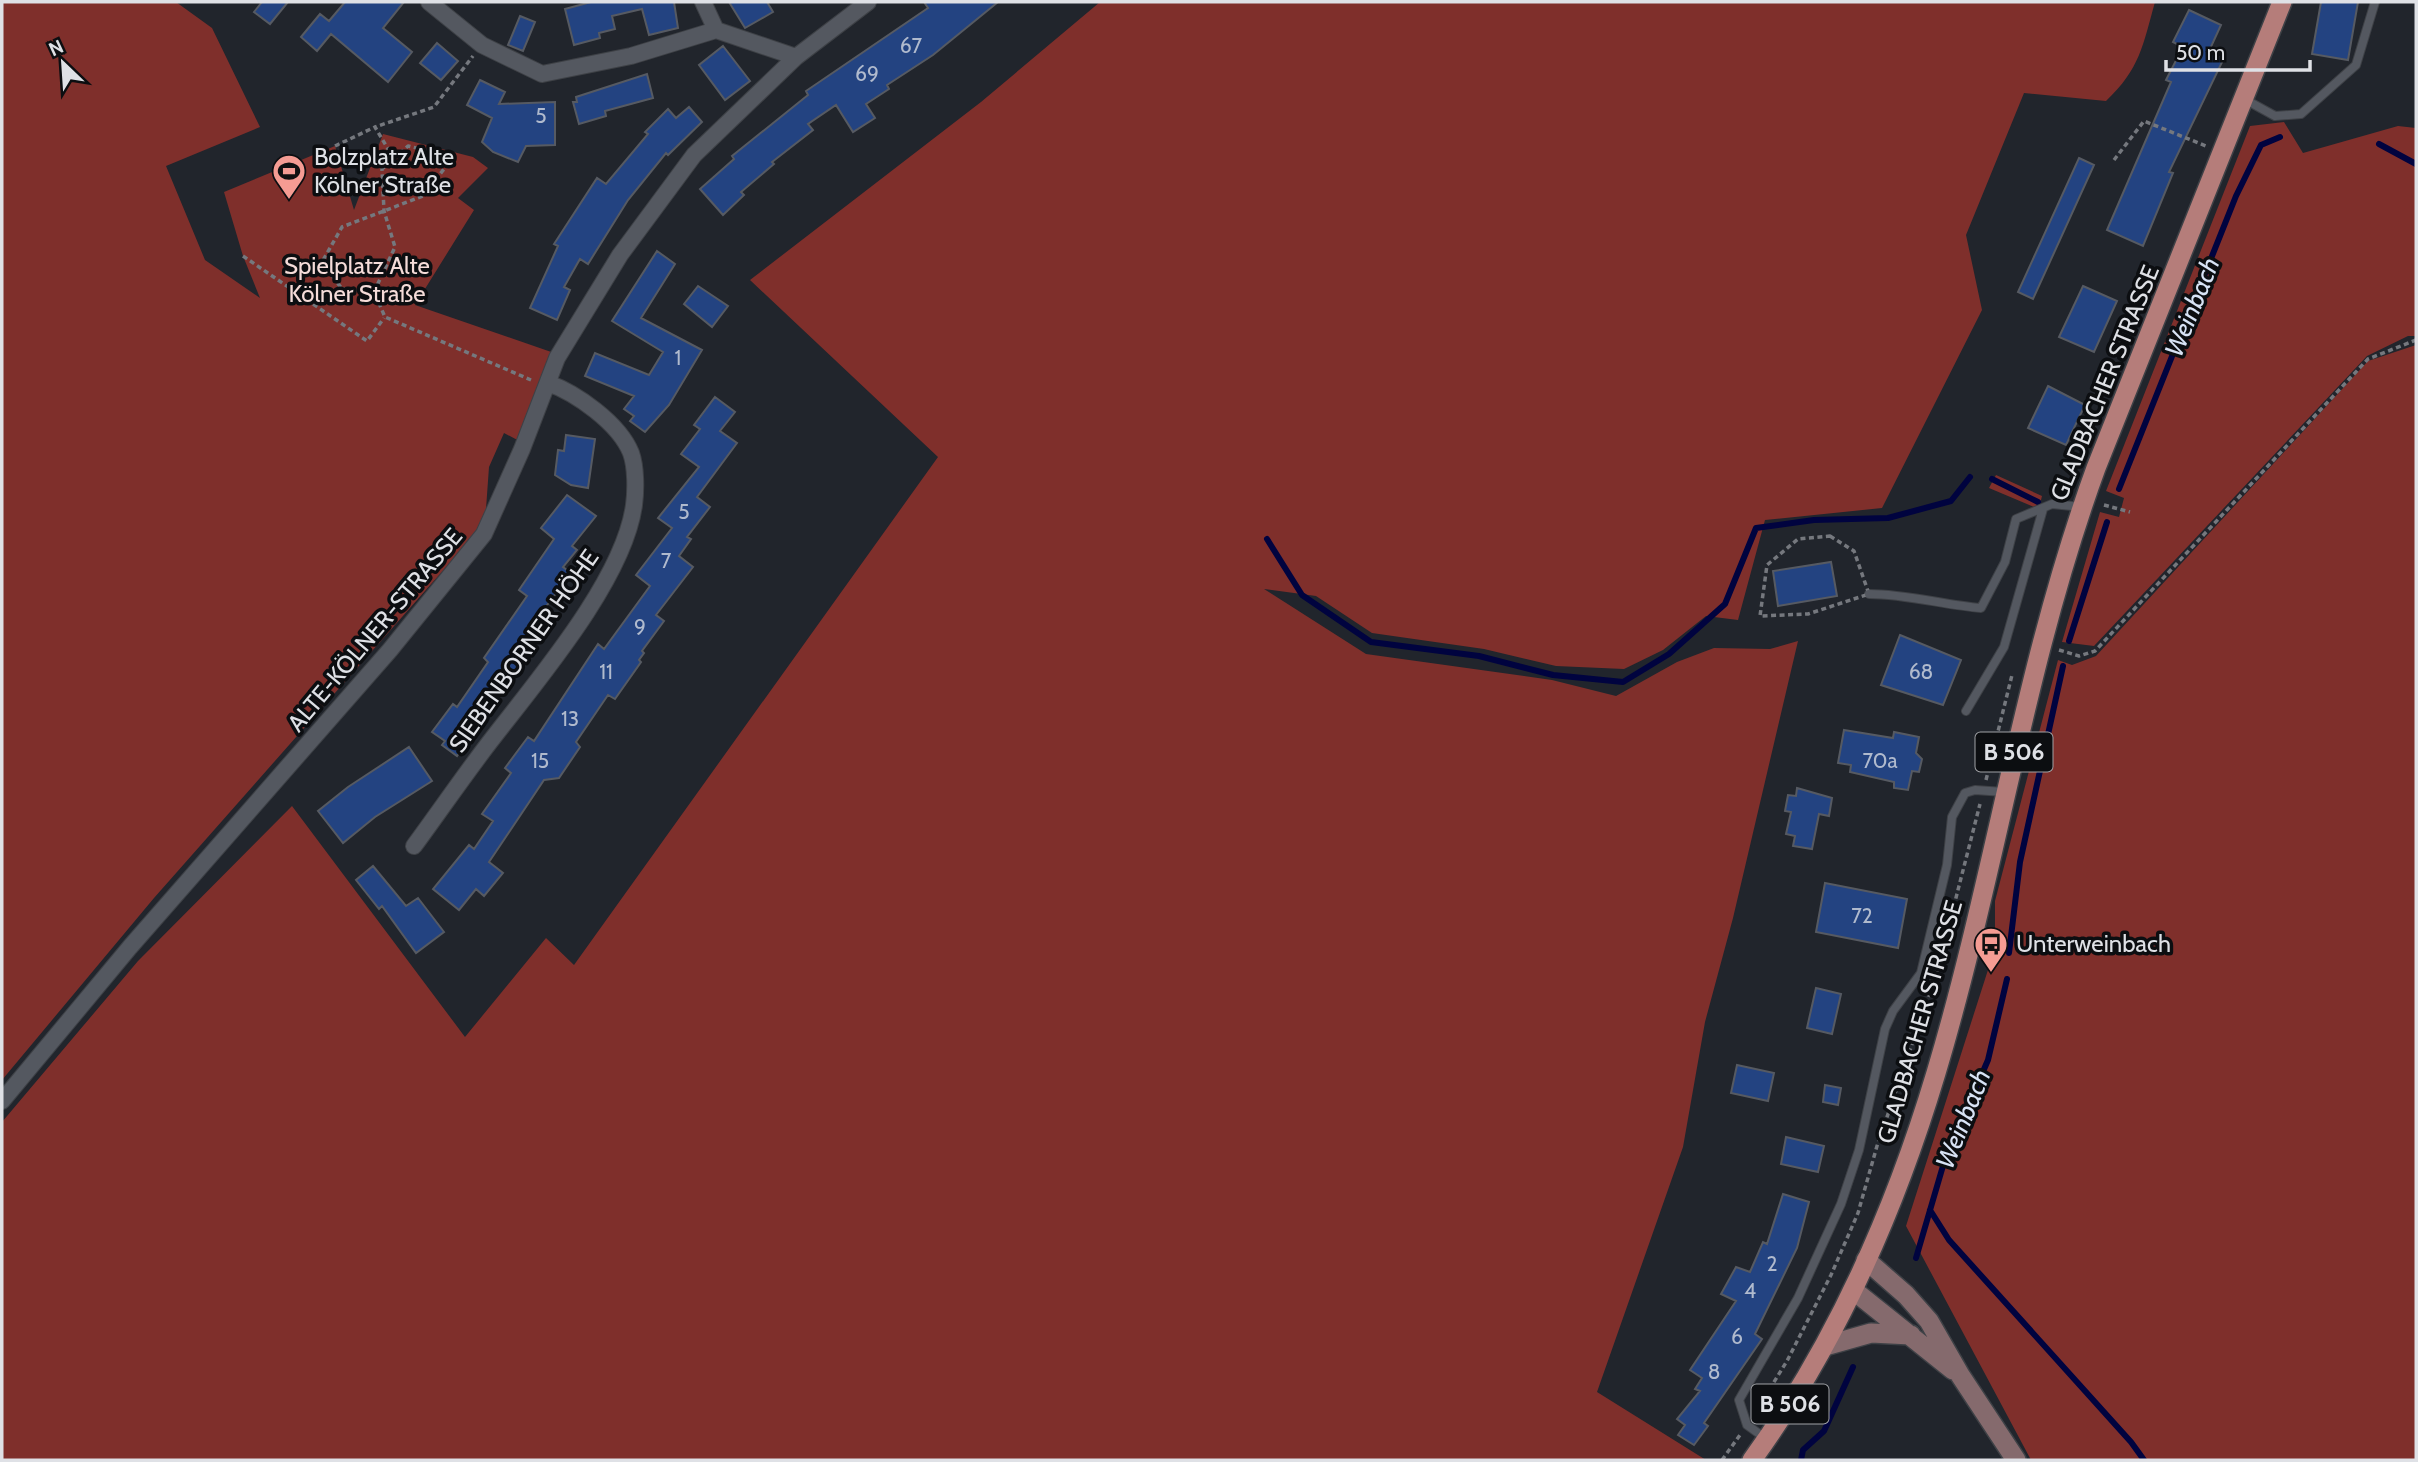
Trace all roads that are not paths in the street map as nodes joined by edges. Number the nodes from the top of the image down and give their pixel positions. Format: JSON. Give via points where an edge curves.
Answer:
{"nodes":[{"id":1,"x":429,"y":2,"type":"edge"},
{"id":2,"x":703,"y":2,"type":"edge"},
{"id":3,"x":868,"y":2,"type":"edge"},
{"id":4,"x":2282,"y":2,"type":"edge"},
{"id":5,"x":2375,"y":2,"type":"edge"},
{"id":6,"x":716,"y":30,"type":"junction"},
{"id":7,"x":796,"y":57,"type":"junction"},
{"id":8,"x":2246,"y":100,"type":"junction"},
{"id":9,"x":547,"y":385,"type":"junction"},
{"id":10,"x":2083,"y":503,"type":"junction"},
{"id":11,"x":2043,"y":509,"type":"junction"},
{"id":12,"x":1869,"y":594,"type":"road end"},
{"id":13,"x":1966,"y":711,"type":"dead end"},
{"id":14,"x":2004,"y":792,"type":"junction"},
{"id":15,"x":414,"y":846,"type":"dead end"},
{"id":16,"x":2,"y":1101,"type":"edge"},
{"id":17,"x":1866,"y":1260,"type":"junction"},
{"id":18,"x":1853,"y":1290,"type":"junction"},
{"id":19,"x":1912,"y":1335,"type":"junction"},
{"id":20,"x":1825,"y":1346,"type":"junction"},
{"id":21,"x":1959,"y":1375,"type":"junction"},
{"id":22,"x":1768,"y":1439,"type":"junction"},
{"id":23,"x":1752,"y":1460,"type":"edge"},
{"id":24,"x":2015,"y":1460,"type":"edge"}],
"edges":[{"from":1,"to":6,"type":"street","via":[[482,45],[542,74],[631,56]]},
{"from":2,"to":6,"type":"street"},
{"from":3,"to":7,"type":"street","name":"ALTE-KÖLNER-STRASSE"},
{"from":4,"to":8,"type":"main road","name":"GLADBACHER STRASSE","number":"B 506"},
{"from":5,"to":8,"type":"lane","via":[[2356,65],[2301,114],[2275,116]]},
{"from":6,"to":7,"type":"street"},
{"from":7,"to":9,"type":"street","name":"ALTE-KÖLNER-STRASSE","via":[[694,155],[620,255],[557,358]]},
{"from":8,"to":10,"type":"main road","name":"GLADBACHER STRASSE","number":"B 506"},
{"from":9,"to":15,"type":"street","name":"SIEBENBORNER HÖHE","via":[[570,391],[604,418],[630,451],[634,469],[631,517],[621,550],[579,620]]},
{"from":9,"to":16,"type":"street","name":"ALTE-KÖLNER-STRASSE","via":[[484,534],[455,574]]},
{"from":10,"to":11,"type":"lane","via":[[2052,504]]},
{"from":10,"to":14,"type":"main road","name":"GLADBACHER STRASSE","number":"B 506"},
{"from":11,"to":12,"type":"lane","via":[[2016,519],[2005,562],[1982,608]]},
{"from":11,"to":13,"type":"lane","via":[[2004,647]]},
{"from":14,"to":17,"type":"main road","name":"GLADBACHER STRASSE","number":"B 506","via":[[1936,1073],[1900,1180]]},
{"from":14,"to":22,"type":"lane","name":"GLADBACHER STRASSE","via":[[1975,790],[1965,793],[1957,804],[1921,973],[1885,1029],[1859,1150],[1841,1204],[1777,1336],[1739,1400],[1747,1425]]},
{"from":17,"to":18,"type":"main road","number":"B 506"},
{"from":17,"to":21,"type":"main road","via":[[1920,1309]]},
{"from":18,"to":19,"type":"main road"},
{"from":18,"to":20,"type":"main road","number":"B 506"},
{"from":19,"to":20,"type":"main road","via":[[1871,1333]]},
{"from":19,"to":21,"type":"main road"},
{"from":20,"to":22,"type":"main road","number":"B 506"},
{"from":21,"to":24,"type":"main road"},
{"from":22,"to":23,"type":"main road","number":"B 506"}]}
